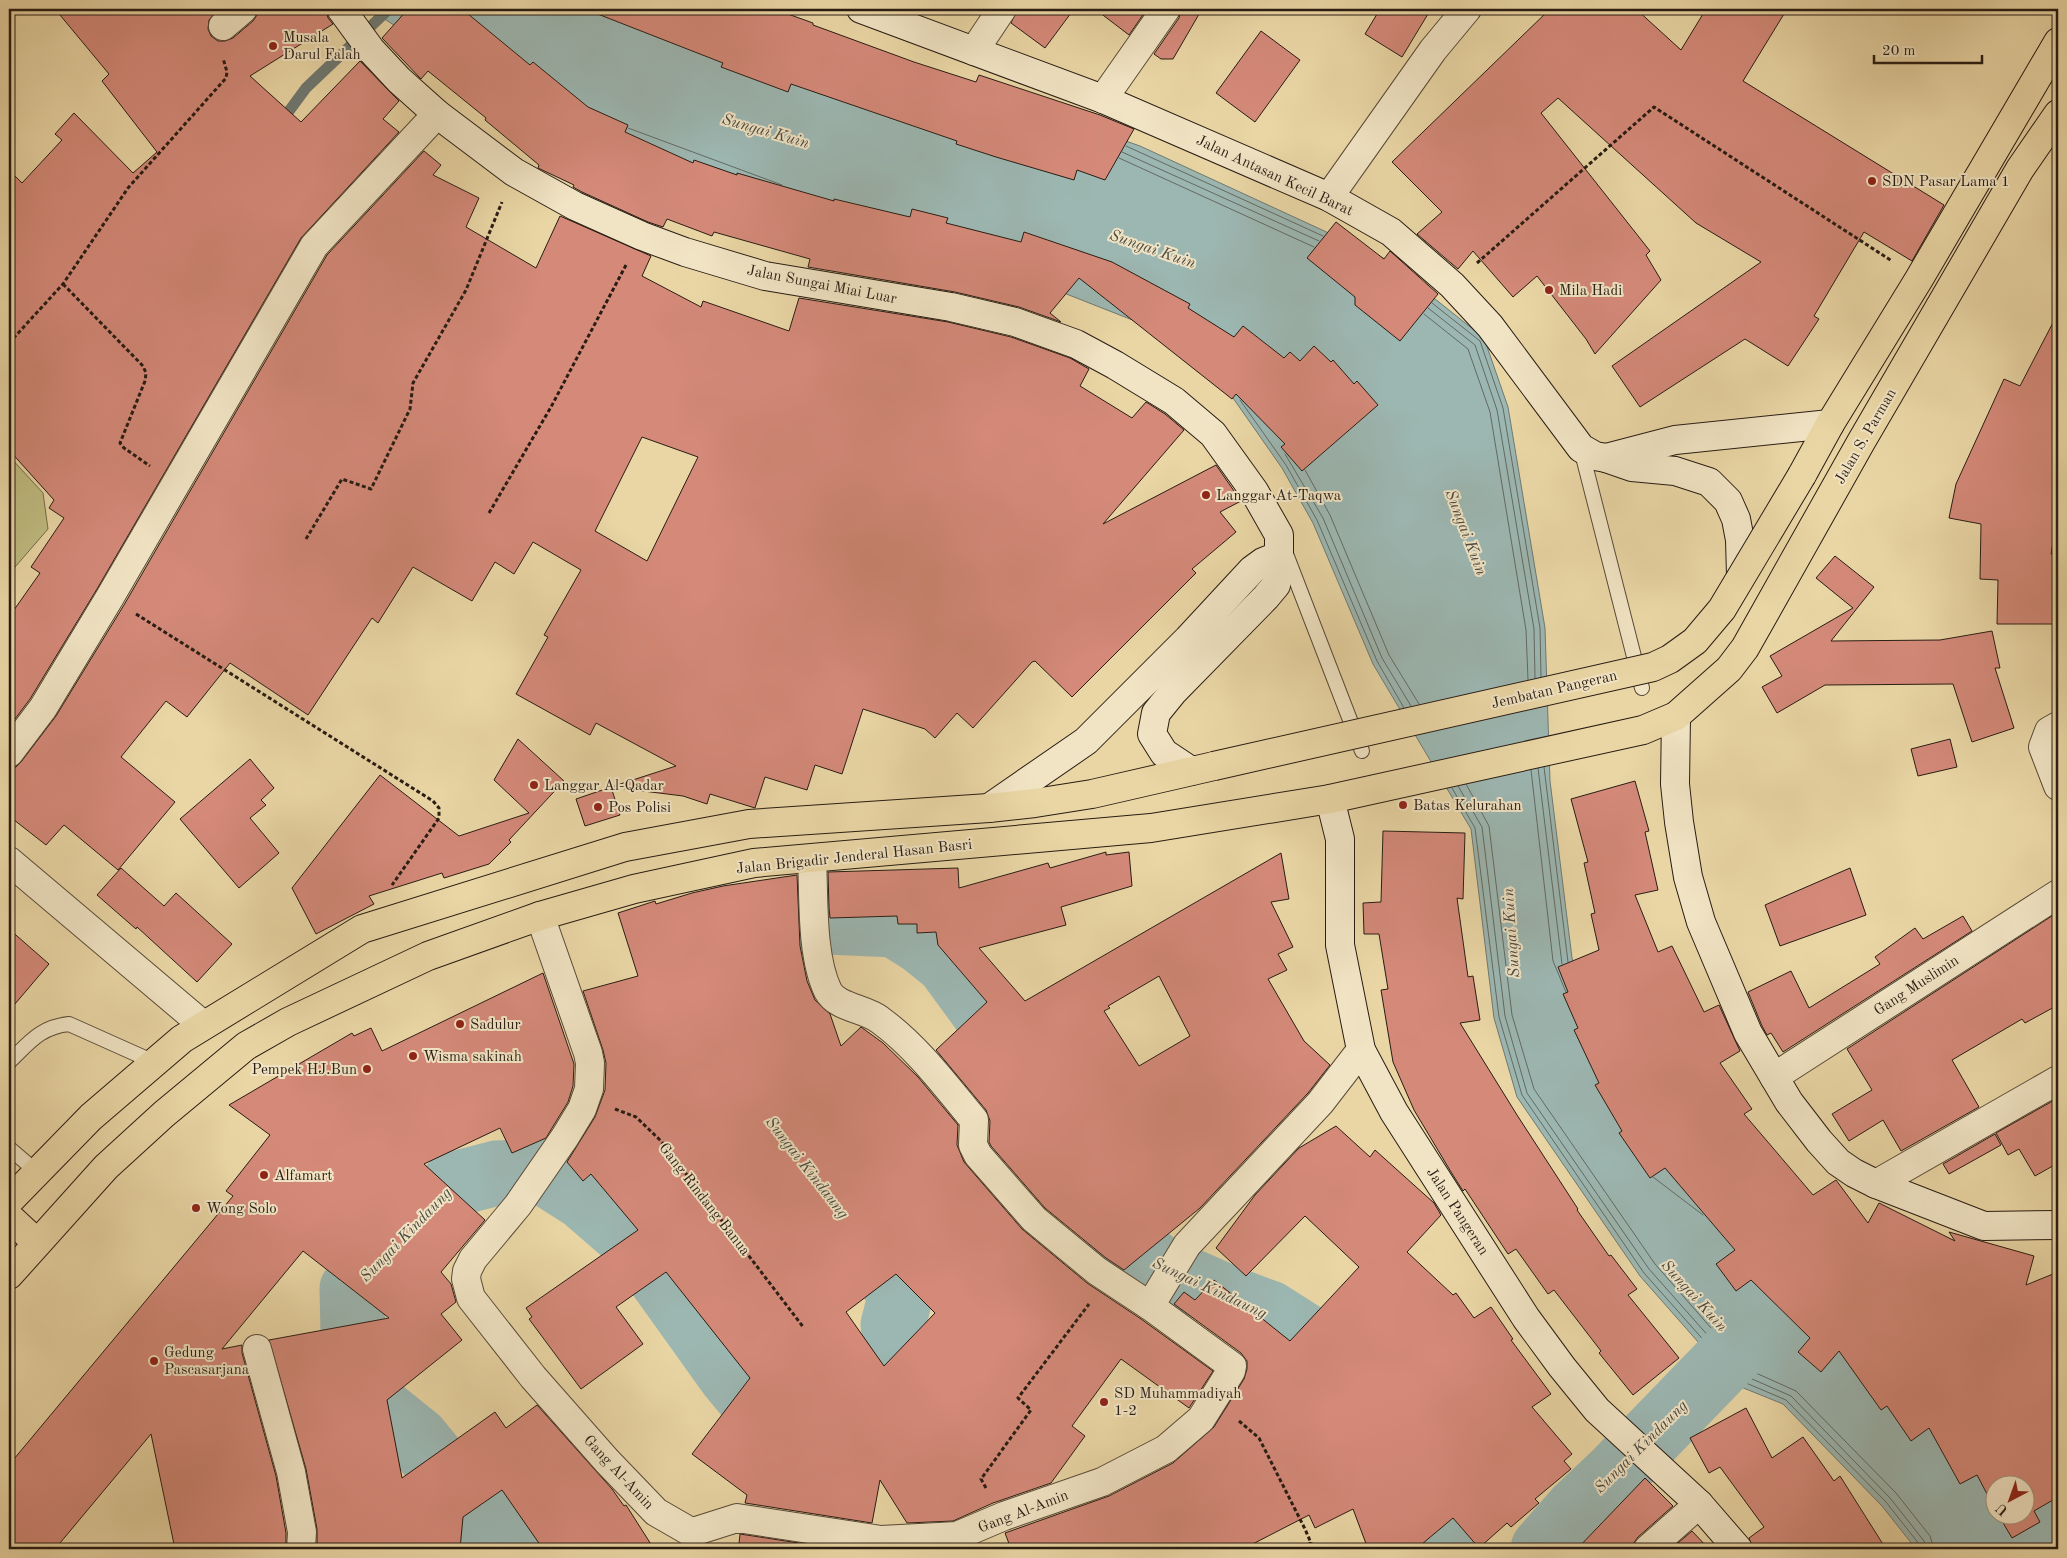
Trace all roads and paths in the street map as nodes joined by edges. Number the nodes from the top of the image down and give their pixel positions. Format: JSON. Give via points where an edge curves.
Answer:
{"nodes":[{"id":1,"x":861,"y":9,"type":"edge"},
{"id":2,"x":1002,"y":9,"type":"edge"},
{"id":3,"x":1166,"y":9,"type":"edge"},
{"id":4,"x":1467,"y":9,"type":"edge"},
{"id":5,"x":233,"y":18,"type":"edge"},
{"id":6,"x":348,"y":18,"type":"edge"},
{"id":7,"x":2058,"y":42,"type":"edge"},
{"id":8,"x":974,"y":51,"type":"junction"},
{"id":9,"x":1104,"y":100,"type":"junction"},
{"id":10,"x":437,"y":114,"type":"junction"},
{"id":11,"x":2058,"y":114,"type":"edge"},
{"id":12,"x":514,"y":172,"type":"junction"},
{"id":13,"x":1329,"y":197,"type":"junction"},
{"id":14,"x":642,"y":236,"type":"junction"},
{"id":15,"x":1920,"y":279,"type":"junction"},
{"id":16,"x":63,"y":284,"type":"junction"},
{"id":17,"x":1452,"y":285,"type":"junction"},
{"id":18,"x":9,"y":343,"type":"edge"},
{"id":19,"x":1830,"y":424,"type":"junction"},
{"id":20,"x":1581,"y":448,"type":"junction"},
{"id":21,"x":1606,"y":458,"type":"junction"},
{"id":22,"x":177,"y":484,"type":"junction"},
{"id":23,"x":489,"y":513,"type":"dead end"},
{"id":24,"x":306,"y":539,"type":"dead end"},
{"id":25,"x":1278,"y":546,"type":"junction"},
{"id":26,"x":1742,"y":576,"type":"junction"},
{"id":27,"x":110,"y":597,"type":"junction"},
{"id":28,"x":1642,"y":688,"type":"dead end"},
{"id":29,"x":1676,"y":716,"type":"junction"},
{"id":30,"x":2058,"y":726,"type":"edge"},
{"id":31,"x":1362,"y":751,"type":"dead end"},
{"id":32,"x":9,"y":753,"type":"edge"},
{"id":33,"x":1202,"y":768,"type":"junction"},
{"id":34,"x":2058,"y":786,"type":"edge"},
{"id":35,"x":1372,"y":790,"type":"joint"},
{"id":36,"x":1330,"y":799,"type":"junction"},
{"id":37,"x":989,"y":808,"type":"junction"},
{"id":38,"x":812,"y":859,"type":"junction"},
{"id":39,"x":9,"y":861,"type":"edge"},
{"id":40,"x":2058,"y":894,"type":"edge"},
{"id":41,"x":540,"y":916,"type":"junction"},
{"id":42,"x":362,"y":928,"type":"junction"},
{"id":43,"x":203,"y":1025,"type":"junction"},
{"id":44,"x":1361,"y":1050,"type":"junction"},
{"id":45,"x":9,"y":1062,"type":"edge"},
{"id":46,"x":154,"y":1062,"type":"junction"},
{"id":47,"x":1774,"y":1077,"type":"junction"},
{"id":48,"x":2058,"y":1080,"type":"edge"},
{"id":49,"x":582,"y":1109,"type":"junction"},
{"id":50,"x":9,"y":1148,"type":"edge"},
{"id":51,"x":37,"y":1172,"type":"junction"},
{"id":52,"x":1876,"y":1184,"type":"junction"},
{"id":53,"x":9,"y":1201,"type":"edge"},
{"id":54,"x":9,"y":1217,"type":"edge"},
{"id":55,"x":2058,"y":1225,"type":"edge"},
{"id":56,"x":37,"y":1243,"type":"junction"},
{"id":57,"x":9,"y":1275,"type":"edge"},
{"id":58,"x":1108,"y":1278,"type":"junction"},
{"id":59,"x":1155,"y":1297,"type":"junction"},
{"id":60,"x":804,"y":1328,"type":"dead end"},
{"id":61,"x":256,"y":1349,"type":"dead end"},
{"id":62,"x":1214,"y":1399,"type":"junction"},
{"id":63,"x":1694,"y":1500,"type":"junction"},
{"id":64,"x":1004,"y":1516,"type":"junction"},
{"id":65,"x":301,"y":1549,"type":"edge"},
{"id":66,"x":1299,"y":1549,"type":"edge"},
{"id":67,"x":1648,"y":1549,"type":"edge"},
{"id":68,"x":1738,"y":1549,"type":"edge"}],
"edges":[{"from":1,"to":8,"type":"street","name":"Jalan Antasan Kecil Barat"},
{"from":2,"to":8,"type":"street"},
{"from":3,"to":9,"type":"street"},
{"from":4,"to":13,"type":"street"},
{"from":5,"to":16,"type":"path","via":[[218,44],[226,78],[128,188]]},
{"from":6,"to":10,"type":"street","name":"Jalan Sungai Miai Luar","via":[[371,50]]},
{"from":7,"to":15,"type":"highway"},
{"from":8,"to":9,"type":"street","name":"Jalan Antasan Kecil Barat"},
{"from":9,"to":13,"type":"street","name":"Jalan Antasan Kecil Barat"},
{"from":10,"to":12,"type":"street","name":"Jalan Sungai Miai Luar"},
{"from":10,"to":22,"type":"street","via":[[314,246]]},
{"from":11,"to":29,"type":"highway","name":"Jalan S. Parman","via":[[2020,169],[1745,648],[1729,669]]},
{"from":12,"to":14,"type":"street","name":"Jalan Sungai Miai Luar","via":[[575,206]]},
{"from":12,"to":24,"type":"path","via":[[466,290],[412,382],[410,409],[371,490],[342,479]]},
{"from":13,"to":17,"type":"street","name":"Jalan Antasan Kecil Barat","via":[[1391,232]]},
{"from":14,"to":23,"type":"path","via":[[551,407]]},
{"from":14,"to":25,"type":"street","name":"Jalan Sungai Miai Luar","via":[[765,276],[951,307],[1015,322],[1076,344],[1174,401],[1213,434],[1254,491]]},
{"from":15,"to":17,"type":"path","via":[[1654,108]]},
{"from":15,"to":19,"type":"highway"},
{"from":16,"to":18,"type":"path"},
{"from":16,"to":22,"type":"path","via":[[143,366],[146,373],[120,443]]},
{"from":17,"to":20,"type":"street","name":"Jalan Antasan Kecil Barat","via":[[1490,326]]},
{"from":19,"to":21,"type":"street","via":[[1675,440]]},
{"from":19,"to":26,"type":"highway","name":"Jembatan Pangeran","bridge":true},
{"from":20,"to":21,"type":"street","via":[[1594,456]]},
{"from":20,"to":28,"type":"lane"},
{"from":21,"to":26,"type":"street","via":[[1632,467],[1675,471],[1709,482],[1728,501],[1736,519]]},
{"from":22,"to":27,"type":"street"},
{"from":25,"to":31,"type":"lane"},
{"from":25,"to":33,"type":"street","via":[[1276,585],[1172,692],[1156,713],[1152,734],[1164,754]]},
{"from":25,"to":37,"type":"street","via":[[1086,741]]},
{"from":26,"to":33,"type":"highway","name":"Jembatan Pangeran","bridge":true,"via":[[1722,609],[1695,641],[1653,667]]},
{"from":27,"to":32,"type":"street","via":[[43,708]]},
{"from":27,"to":42,"type":"path","via":[[439,808],[439,818]]},
{"from":29,"to":35,"type":"highway","name":"Jalan S. Parman","via":[[1644,730]]},
{"from":29,"to":47,"type":"street","via":[[1675,784],[1688,877],[1701,922],[1748,1033]]},
{"from":30,"to":34,"type":"street","via":[[2049,731],[2043,746]]},
{"from":33,"to":37,"type":"highway","via":[[1092,794]]},
{"from":35,"to":36,"type":"highway","name":"Jalan Brigadir Jenderal Hasan Basri"},
{"from":36,"to":38,"type":"highway","name":"Jalan Brigadir Jenderal Hasan Basri","via":[[1151,828]]},
{"from":36,"to":44,"type":"street","name":"Jalan Pangeran","via":[[1340,838],[1340,945]]},
{"from":37,"to":42,"type":"highway","via":[[749,824],[624,847]]},
{"from":38,"to":41,"type":"highway","name":"Jalan Brigadir Jenderal Hasan Basri","via":[[754,863],[634,889]]},
{"from":38,"to":58,"type":"street","via":[[818,962],[829,992],[836,1001],[880,1019],[929,1067],[974,1120],[974,1145],[978,1155],[1034,1219]]},
{"from":39,"to":43,"type":"street"},
{"from":40,"to":47,"type":"street","name":"Gang Muslimin"},
{"from":41,"to":49,"type":"street","via":[[588,1053],[589,1089]]},
{"from":41,"to":56,"type":"highway","name":"Jalan Brigadir Jenderal Hasan Basri","via":[[428,956],[288,1022],[246,1046],[106,1167]]},
{"from":42,"to":43,"type":"highway"},
{"from":43,"to":46,"type":"highway"},
{"from":44,"to":59,"type":"street","via":[[1320,1103],[1187,1245]]},
{"from":44,"to":63,"type":"street","name":"Jalan Pangeran","via":[[1394,1112],[1526,1318],[1562,1368],[1597,1410]]},
{"from":45,"to":46,"type":"lane","via":[[41,1032],[69,1024]]},
{"from":46,"to":51,"type":"highway","via":[[91,1117]]},
{"from":47,"to":52,"type":"street","via":[[1819,1142],[1838,1162]]},
{"from":48,"to":52,"type":"street"},
{"from":49,"to":60,"type":"path","name":"Gang Rindang Banua","via":[[614,1108],[624,1111],[636,1117],[661,1141]]},
{"from":49,"to":64,"type":"street","name":"Gang Al-Amin","via":[[518,1205],[473,1259],[466,1279],[471,1298],[533,1376],[656,1512],[689,1531],[737,1518],[881,1540],[957,1536]]},
{"from":50,"to":51,"type":"lane"},
{"from":51,"to":53,"type":"highway"},
{"from":52,"to":55,"type":"street","via":[[1984,1226]]},
{"from":54,"to":56,"type":"highway"},
{"from":56,"to":57,"type":"highway","name":"Jalan Brigadir Jenderal Hasan Basri"},
{"from":58,"to":59,"type":"street"},
{"from":58,"to":64,"type":"path","via":[[1018,1398],[1031,1410],[981,1479]]},
{"from":59,"to":62,"type":"street","name":"Gang Al-Amin","via":[[1232,1366]]},
{"from":61,"to":65,"type":"street","via":[[291,1472],[302,1532]]},
{"from":62,"to":64,"type":"street","name":"Gang Al-Amin","via":[[1201,1419],[1166,1449],[1102,1482]]},
{"from":62,"to":66,"type":"path","via":[[1259,1438],[1311,1543]]},
{"from":63,"to":67,"type":"street"},
{"from":63,"to":68,"type":"street","name":"Jalan Pangeran"}]}
